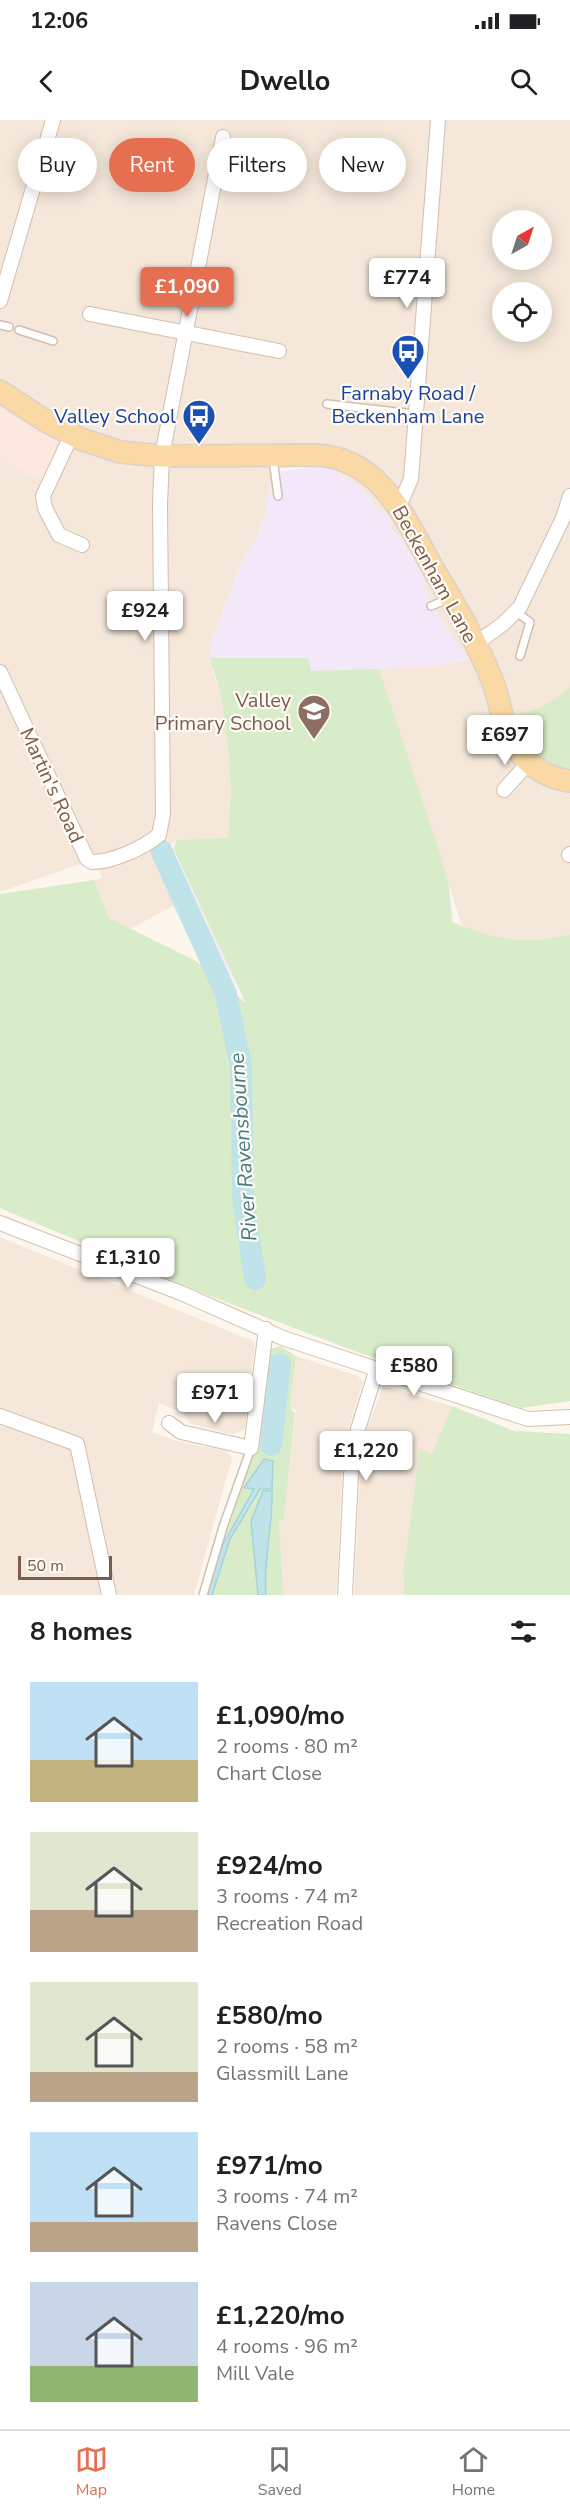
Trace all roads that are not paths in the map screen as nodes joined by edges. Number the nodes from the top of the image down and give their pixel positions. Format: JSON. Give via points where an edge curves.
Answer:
{"nodes":[{"id":1,"x":53,"y":120,"type":"edge"},
{"id":2,"x":438,"y":120,"type":"edge"},
{"id":3,"x":223,"y":137,"type":"dead end"},
{"id":4,"x":0,"y":301,"type":"edge"},
{"id":5,"x":90,"y":314,"type":"dead end"},
{"id":6,"x":0,"y":325,"type":"edge"},
{"id":7,"x":9,"y":327,"type":"dead end"},
{"id":8,"x":19,"y":330,"type":"dead end"},
{"id":9,"x":186,"y":333,"type":"junction"},
{"id":10,"x":53,"y":341,"type":"dead end"},
{"id":11,"x":279,"y":351,"type":"dead end"},
{"id":12,"x":0,"y":391,"type":"edge"},
{"id":13,"x":327,"y":404,"type":"dead end"},
{"id":14,"x":414,"y":414,"type":"junction"},
{"id":15,"x":72,"y":434,"type":"junction"},
{"id":16,"x":162,"y":456,"type":"junction"},
{"id":17,"x":273,"y":456,"type":"junction"},
{"id":18,"x":570,"y":495,"type":"edge"},
{"id":19,"x":278,"y":496,"type":"dead end"},
{"id":20,"x":399,"y":506,"type":"junction"},
{"id":21,"x":82,"y":544,"type":"dead end"},
{"id":22,"x":516,"y":612,"type":"junction"},
{"id":23,"x":474,"y":645,"type":"junction"},
{"id":24,"x":520,"y":656,"type":"dead end"},
{"id":25,"x":0,"y":672,"type":"edge"},
{"id":26,"x":529,"y":762,"type":"junction"},
{"id":27,"x":570,"y":781,"type":"edge"},
{"id":28,"x":504,"y":790,"type":"dead end"},
{"id":29,"x":0,"y":1223,"type":"edge"},
{"id":30,"x":266,"y":1329,"type":"junction"},
{"id":31,"x":377,"y":1368,"type":"junction"},
{"id":32,"x":0,"y":1416,"type":"edge"},
{"id":33,"x":570,"y":1417,"type":"edge"},
{"id":34,"x":169,"y":1423,"type":"dead end"},
{"id":35,"x":251,"y":1448,"type":"junction"},
{"id":36,"x":109,"y":1595,"type":"edge"},
{"id":37,"x":203,"y":1595,"type":"edge"},
{"id":38,"x":345,"y":1595,"type":"edge"}],
"edges":[{"from":1,"to":4,"type":"street"},
{"from":2,"to":14,"type":"street"},
{"from":3,"to":9,"type":"street"},
{"from":5,"to":9,"type":"street"},
{"from":6,"to":7,"type":"lane"},
{"from":8,"to":10,"type":"lane"},
{"from":9,"to":11,"type":"street"},
{"from":9,"to":16,"type":"street"},
{"from":12,"to":15,"type":"main road","name":"Beckenham Lane"},
{"from":13,"to":14,"type":"lane"},
{"from":14,"to":20,"type":"street","via":[[410,483]]},
{"from":15,"to":16,"type":"main road","name":"Beckenham Lane","via":[[120,452]]},
{"from":15,"to":21,"type":"street","via":[[43,502],[59,535]]},
{"from":16,"to":17,"type":"main road","name":"Beckenham Lane"},
{"from":16,"to":25,"type":"street","name":"Martin's Road","via":[[163,814],[159,835],[106,861],[87,859]]},
{"from":17,"to":19,"type":"lane"},
{"from":17,"to":20,"type":"main road","name":"Beckenham Lane","via":[[343,459],[370,475]]},
{"from":18,"to":22,"type":"street","via":[[563,518]]},
{"from":20,"to":23,"type":"main road","name":"Beckenham Lane","via":[[441,602]]},
{"from":22,"to":23,"type":"street"},
{"from":22,"to":24,"type":"lane","via":[[530,622]]},
{"from":23,"to":26,"type":"main road","name":"Beckenham Lane","via":[[495,687],[508,734]]},
{"from":26,"to":27,"type":"main road","name":"Beckenham Lane","via":[[550,776]]},
{"from":26,"to":28,"type":"street"},
{"from":29,"to":30,"type":"street"},
{"from":30,"to":31,"type":"street"},
{"from":30,"to":35,"type":"street"},
{"from":31,"to":33,"type":"street","via":[[528,1419]]},
{"from":31,"to":38,"type":"street","via":[[358,1429],[351,1475]]},
{"from":32,"to":36,"type":"street","via":[[77,1443]]},
{"from":34,"to":35,"type":"street","via":[[181,1432]]},
{"from":35,"to":37,"type":"lane"}]}
